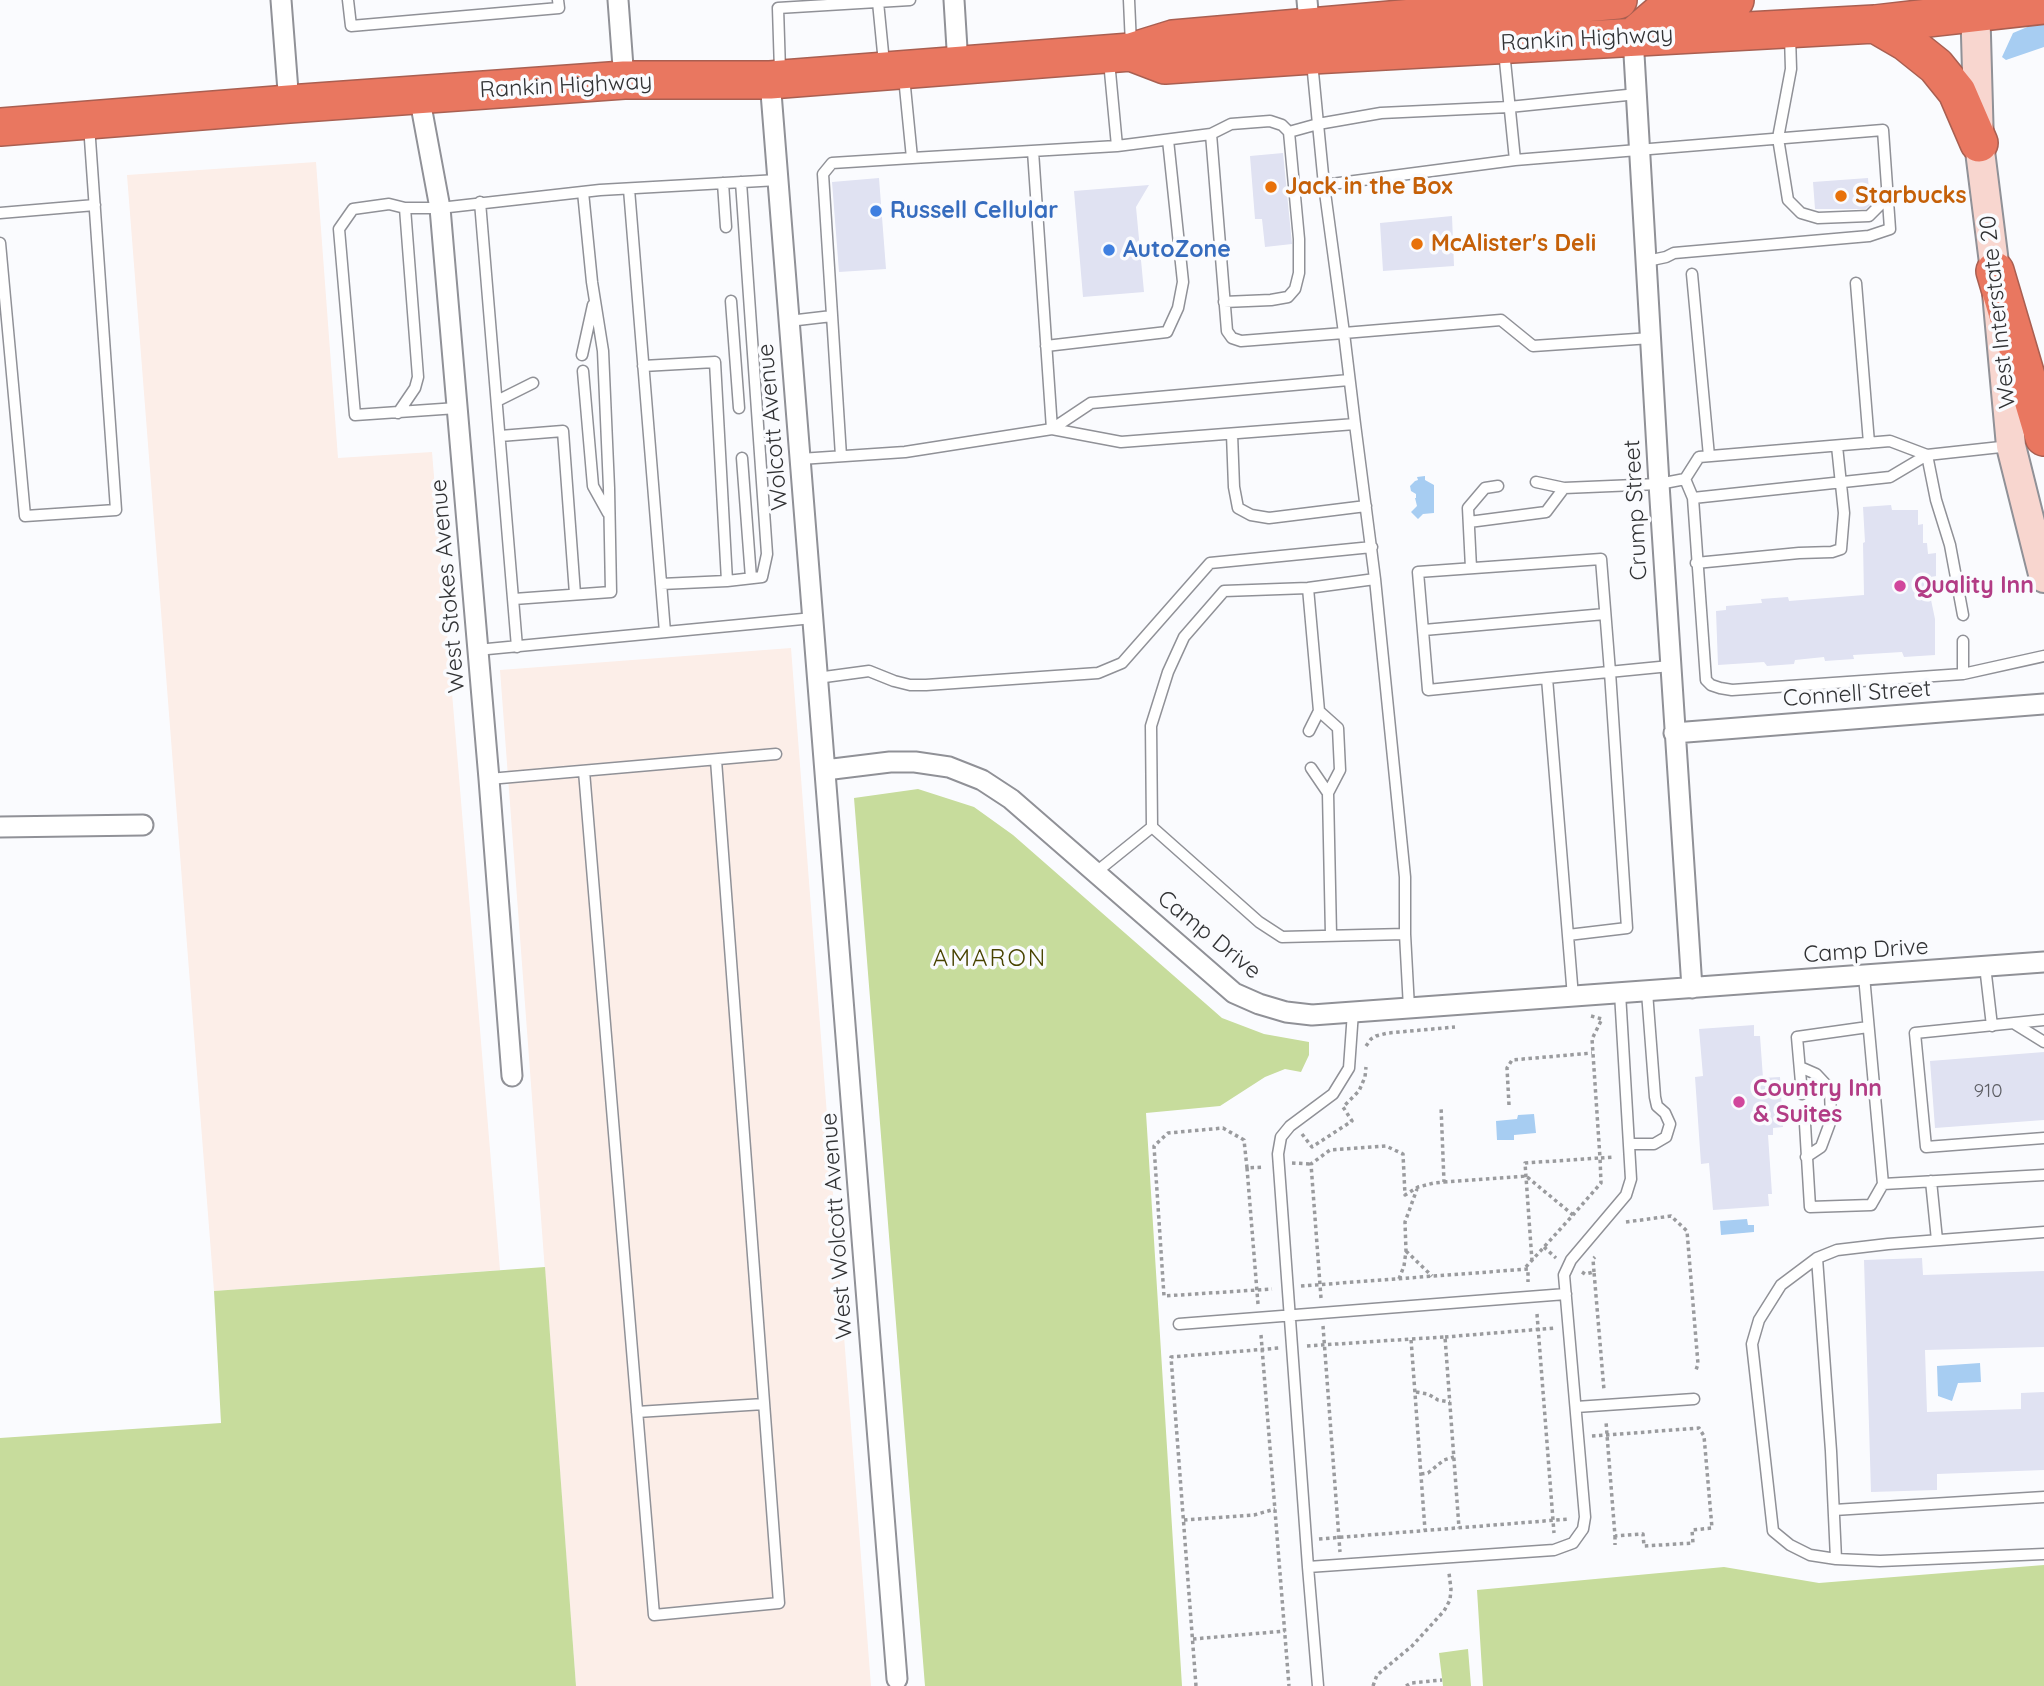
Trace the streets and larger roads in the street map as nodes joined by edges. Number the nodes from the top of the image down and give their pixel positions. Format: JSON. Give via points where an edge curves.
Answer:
{"nodes":[{"id":1,"x":281,"y":0,"type":"edge"},
{"id":2,"x":618,"y":0,"type":"edge"},
{"id":3,"x":954,"y":0,"type":"edge"},
{"id":4,"x":1618,"y":0,"type":"edge"},
{"id":5,"x":1629,"y":0,"type":"edge"},
{"id":6,"x":1735,"y":0,"type":"edge"},
{"id":7,"x":1572,"y":3,"type":"edge"},
{"id":8,"x":2044,"y":5,"type":"edge"},
{"id":9,"x":1975,"y":6,"type":"edge"},
{"id":10,"x":1875,"y":24,"type":"junction"},
{"id":11,"x":1309,"y":27,"type":"edge"},
{"id":12,"x":1633,"y":37,"type":"junction"},
{"id":13,"x":1452,"y":47,"type":"junction"},
{"id":14,"x":958,"y":65,"type":"junction"},
{"id":15,"x":775,"y":79,"type":"junction"},
{"id":16,"x":624,"y":80,"type":"junction"},
{"id":17,"x":419,"y":95,"type":"junction"},
{"id":18,"x":289,"y":104,"type":"junction"},
{"id":19,"x":0,"y":127,"type":"edge"},
{"id":20,"x":1979,"y":143,"type":"junction"},
{"id":21,"x":1994,"y":271,"type":"joint"},
{"id":22,"x":2027,"y":441,"type":"edge"},
{"id":23,"x":2044,"y":578,"type":"edge"},
{"id":24,"x":2044,"y":704,"type":"edge"},
{"id":25,"x":1674,"y":733,"type":"junction"},
{"id":26,"x":825,"y":770,"type":"junction"},
{"id":27,"x":143,"y":825,"type":"dead end"},
{"id":28,"x":0,"y":827,"type":"edge"},
{"id":29,"x":2044,"y":962,"type":"edge"},
{"id":30,"x":1692,"y":984,"type":"junction"},
{"id":31,"x":512,"y":1076,"type":"dead end"},
{"id":32,"x":897,"y":1679,"type":"dead end"}],
"edges":[{"from":1,"to":18,"type":"street"},
{"from":2,"to":16,"type":"street"},
{"from":3,"to":14,"type":"street"},
{"from":4,"to":7,"type":"highway","name":"Rankin Highway"},
{"from":5,"to":13,"type":"highway","via":[[1611,14],[1482,25]]},
{"from":6,"to":12,"type":"highway","via":[[1669,6]]},
{"from":7,"to":11,"type":"highway","name":"Rankin Highway","via":[[1414,13]]},
{"from":8,"to":9,"type":"highway","name":"Rankin Highway"},
{"from":9,"to":10,"type":"highway","name":"Rankin Highway"},
{"from":9,"to":20,"type":"main road","name":"West Interstate 20"},
{"from":10,"to":12,"type":"highway","name":"Rankin Highway"},
{"from":10,"to":20,"type":"highway","via":[[1936,66],[1956,92]]},
{"from":11,"to":13,"type":"highway","name":"Rankin Highway"},
{"from":11,"to":14,"type":"highway","name":"Rankin Highway","via":[[1173,39],[1120,53]]},
{"from":12,"to":13,"type":"highway","name":"Rankin Highway"},
{"from":12,"to":25,"type":"street","name":"Crump Street"},
{"from":14,"to":15,"type":"highway","name":"Rankin Highway"},
{"from":15,"to":16,"type":"highway","name":"Rankin Highway"},
{"from":15,"to":26,"type":"street","name":"Wolcott Avenue","via":[[778,180]]},
{"from":16,"to":17,"type":"highway","name":"Rankin Highway"},
{"from":17,"to":18,"type":"highway","name":"Rankin Highway"},
{"from":17,"to":31,"type":"street","name":"West Stokes Avenue","via":[[440,208]]},
{"from":18,"to":19,"type":"highway","name":"Rankin Highway"},
{"from":20,"to":21,"type":"main road","name":"West Interstate 20"},
{"from":21,"to":22,"type":"highway"},
{"from":22,"to":23,"type":"main road"},
{"from":24,"to":25,"type":"street","name":"Connell Street"},
{"from":25,"to":30,"type":"street","name":"Crump Street"},
{"from":26,"to":30,"type":"street","name":"Camp Drive","via":[[915,762],[949,767],[982,780],[1011,799],[1234,993],[1286,1012],[1312,1015],[1647,992]]},
{"from":26,"to":32,"type":"street","name":"West Wolcott Avenue"},
{"from":27,"to":28,"type":"street"},
{"from":29,"to":30,"type":"street","name":"Camp Drive"}]}
